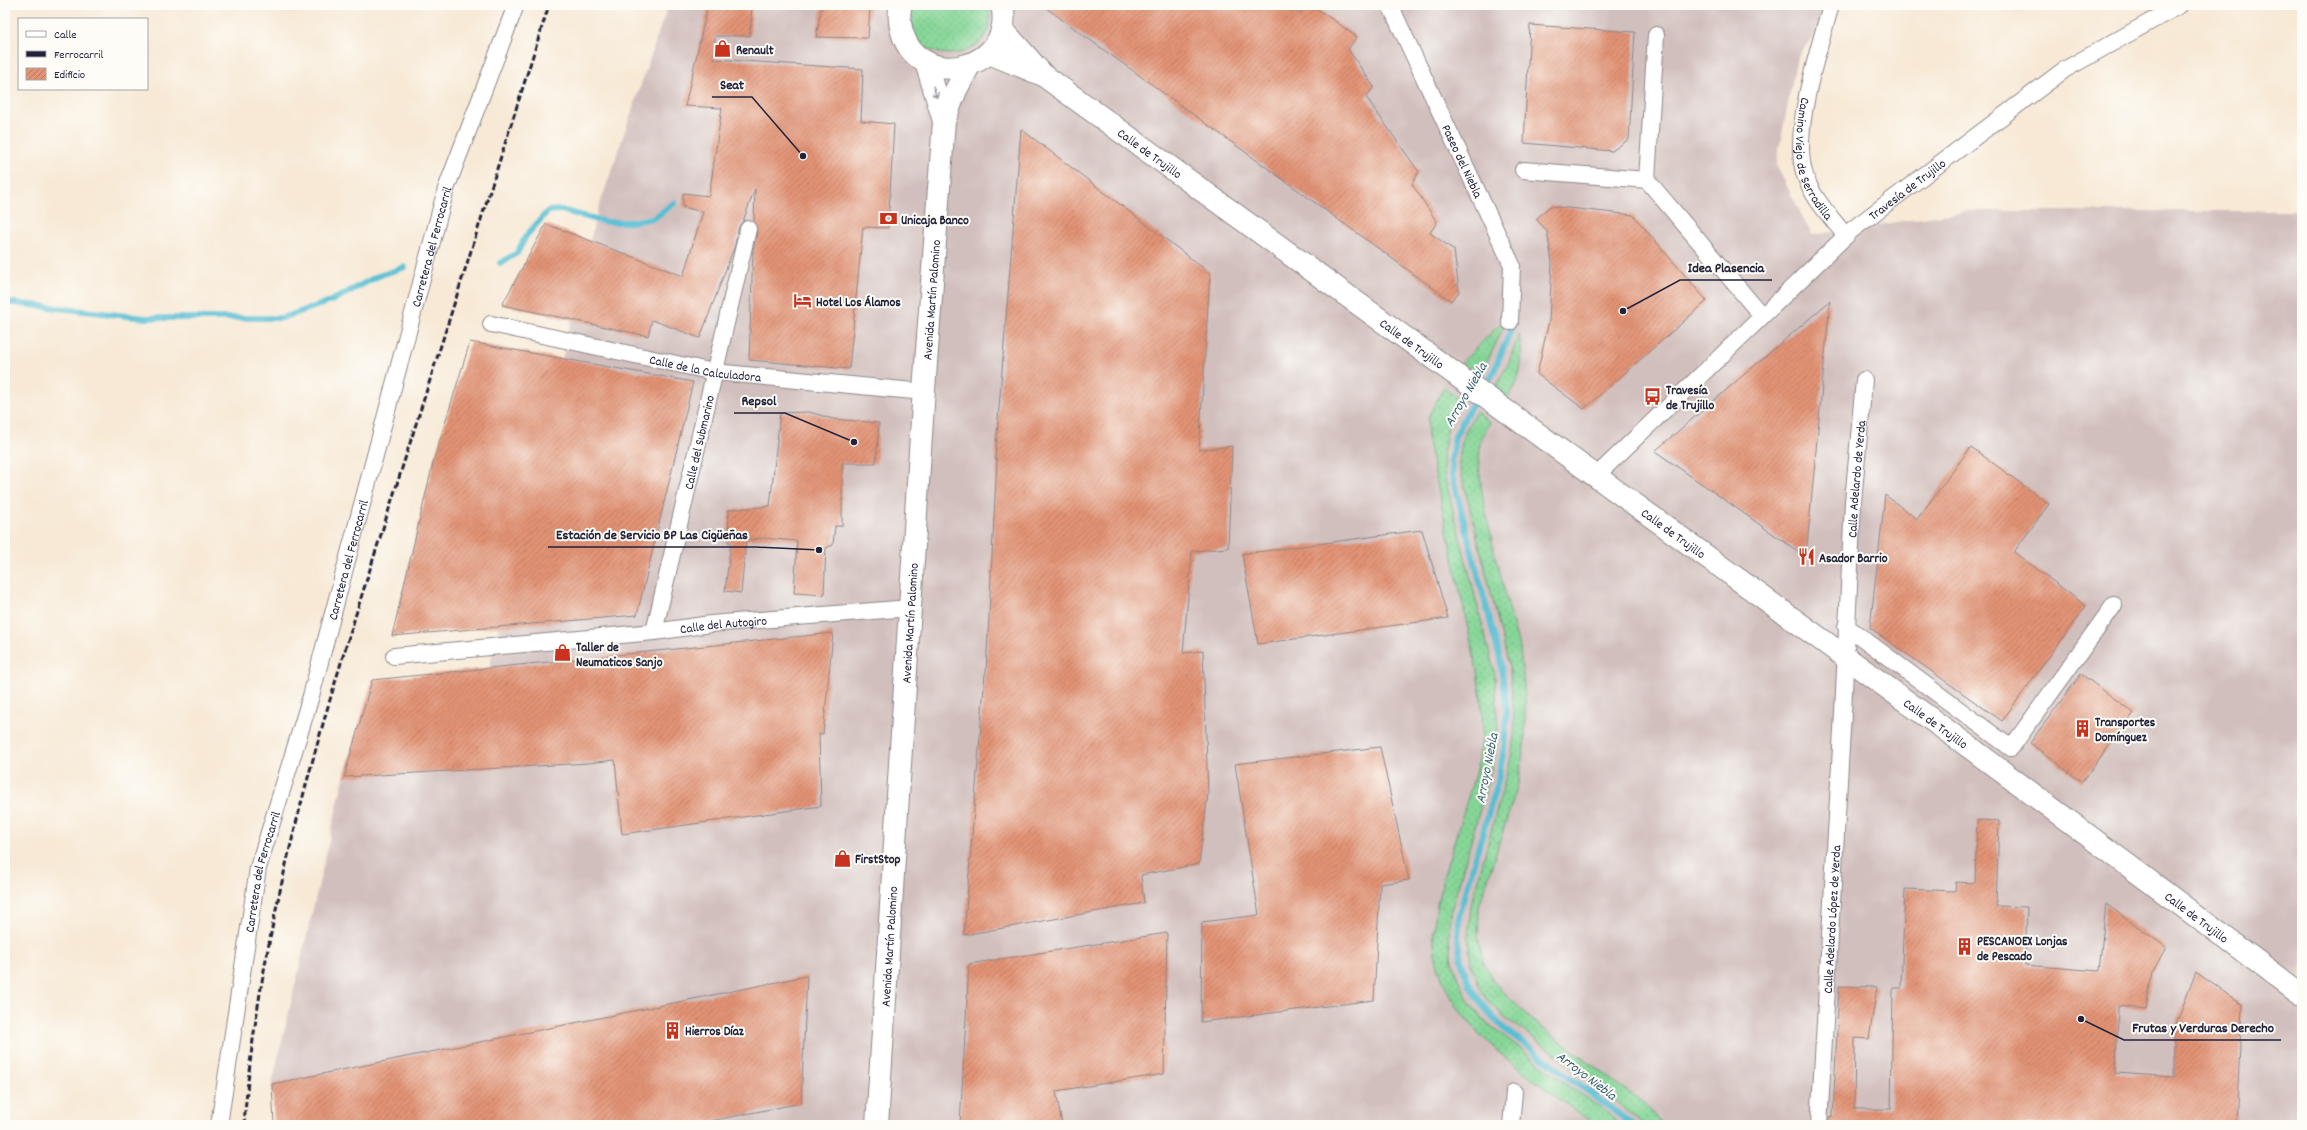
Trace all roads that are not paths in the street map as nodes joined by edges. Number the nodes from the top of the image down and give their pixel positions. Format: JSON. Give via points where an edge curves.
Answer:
{"nodes":[{"id":1,"x":516,"y":5,"type":"edge"},
{"id":2,"x":1002,"y":5,"type":"edge"},
{"id":3,"x":1390,"y":5,"type":"edge"},
{"id":4,"x":1831,"y":5,"type":"edge"},
{"id":5,"x":2180,"y":5,"type":"edge"},
{"id":6,"x":900,"y":6,"type":"edge"},
{"id":7,"x":1002,"y":29,"type":"junction"},
{"id":8,"x":1656,"y":35,"type":"dead end"},
{"id":9,"x":989,"y":53,"type":"junction"},
{"id":10,"x":926,"y":62,"type":"junction"},
{"id":11,"x":969,"y":66,"type":"junction"},
{"id":12,"x":1043,"y":76,"type":"junction"},
{"id":13,"x":944,"y":121,"type":"junction"},
{"id":14,"x":1523,"y":170,"type":"dead end"},
{"id":15,"x":1647,"y":180,"type":"junction"},
{"id":16,"x":748,"y":229,"type":"dead end"},
{"id":17,"x":1846,"y":236,"type":"junction"},
{"id":18,"x":1762,"y":316,"type":"junction"},
{"id":19,"x":1510,"y":322,"type":"dead end"},
{"id":20,"x":490,"y":324,"type":"dead end"},
{"id":21,"x":714,"y":372,"type":"junction"},
{"id":22,"x":1864,"y":380,"type":"dead end"},
{"id":23,"x":924,"y":392,"type":"junction"},
{"id":24,"x":1595,"y":477,"type":"junction"},
{"id":25,"x":2114,"y":605,"type":"dead end"},
{"id":26,"x":910,"y":608,"type":"junction"},
{"id":27,"x":1846,"y":626,"type":"junction"},
{"id":28,"x":654,"y":632,"type":"junction"},
{"id":29,"x":394,"y":656,"type":"dead end"},
{"id":30,"x":1845,"y":658,"type":"junction"},
{"id":31,"x":2302,"y":995,"type":"edge"},
{"id":32,"x":1514,"y":1092,"type":"dead end"},
{"id":33,"x":219,"y":1125,"type":"edge"},
{"id":34,"x":877,"y":1125,"type":"edge"},
{"id":35,"x":1511,"y":1125,"type":"edge"},
{"id":36,"x":1820,"y":1125,"type":"edge"}],
"edges":[{"from":1,"to":33,"type":"street","name":"Carretera del Ferrocarril","via":[[446,189],[311,696],[258,868]]},
{"from":2,"to":7,"type":"main road"},
{"from":3,"to":19,"type":"street","name":"Paseo del Niebla","via":[[1512,265]]},
{"from":4,"to":17,"type":"street","name":"Camino Viejo de Serradilla","via":[[1807,92],[1801,142],[1804,172],[1816,200]]},
{"from":5,"to":17,"type":"street","name":"Travesía de Trujillo","via":[[2064,70]]},
{"from":6,"to":10,"type":"main road","via":[[900,24],[904,39],[913,52]]},
{"from":7,"to":9,"type":"main road"},
{"from":7,"to":12,"type":"main road"},
{"from":8,"to":15,"type":"street"},
{"from":9,"to":11,"type":"main road"},
{"from":9,"to":12,"type":"main road"},
{"from":10,"to":11,"type":"main road","via":[[940,68]]},
{"from":10,"to":13,"type":"main road","name":"Avenida Martín Palomino","one_way":true},
{"from":11,"to":13,"type":"main road","name":"Avenida Martín Palomino"},
{"from":12,"to":24,"type":"main road","name":"Calle de Trujillo"},
{"from":13,"to":23,"type":"main road","name":"Avenida Martín Palomino"},
{"from":14,"to":15,"type":"street"},
{"from":15,"to":18,"type":"street"},
{"from":16,"to":21,"type":"street","name":"Calle del Submarino"},
{"from":17,"to":18,"type":"street","name":"Travesía de Trujillo"},
{"from":18,"to":24,"type":"street","name":"Travesía de Trujillo"},
{"from":20,"to":21,"type":"street","name":"Calle de la Calculadora"},
{"from":21,"to":23,"type":"street","name":"Calle de la Calculadora"},
{"from":21,"to":28,"type":"street","name":"Calle del Submarino"},
{"from":22,"to":27,"type":"street","name":"Calle Adelardo de Yerda","via":[[1853,502]]},
{"from":23,"to":26,"type":"main road","name":"Avenida Martín Palomino"},
{"from":24,"to":30,"type":"main road","name":"Calle de Trujillo"},
{"from":25,"to":27,"type":"street","via":[[2011,748]]},
{"from":26,"to":28,"type":"street","name":"Calle del Autogiro","via":[[711,624]]},
{"from":26,"to":34,"type":"main road","name":"Avenida Martín Palomino"},
{"from":27,"to":30,"type":"street","name":"Calle Adelardo de Yerda"},
{"from":28,"to":29,"type":"street","name":"Calle del Autogiro"},
{"from":30,"to":31,"type":"main road","name":"Calle de Trujillo"},
{"from":30,"to":36,"type":"street","name":"Calle Adelardo López de Yerda"},
{"from":32,"to":35,"type":"street"}]}
